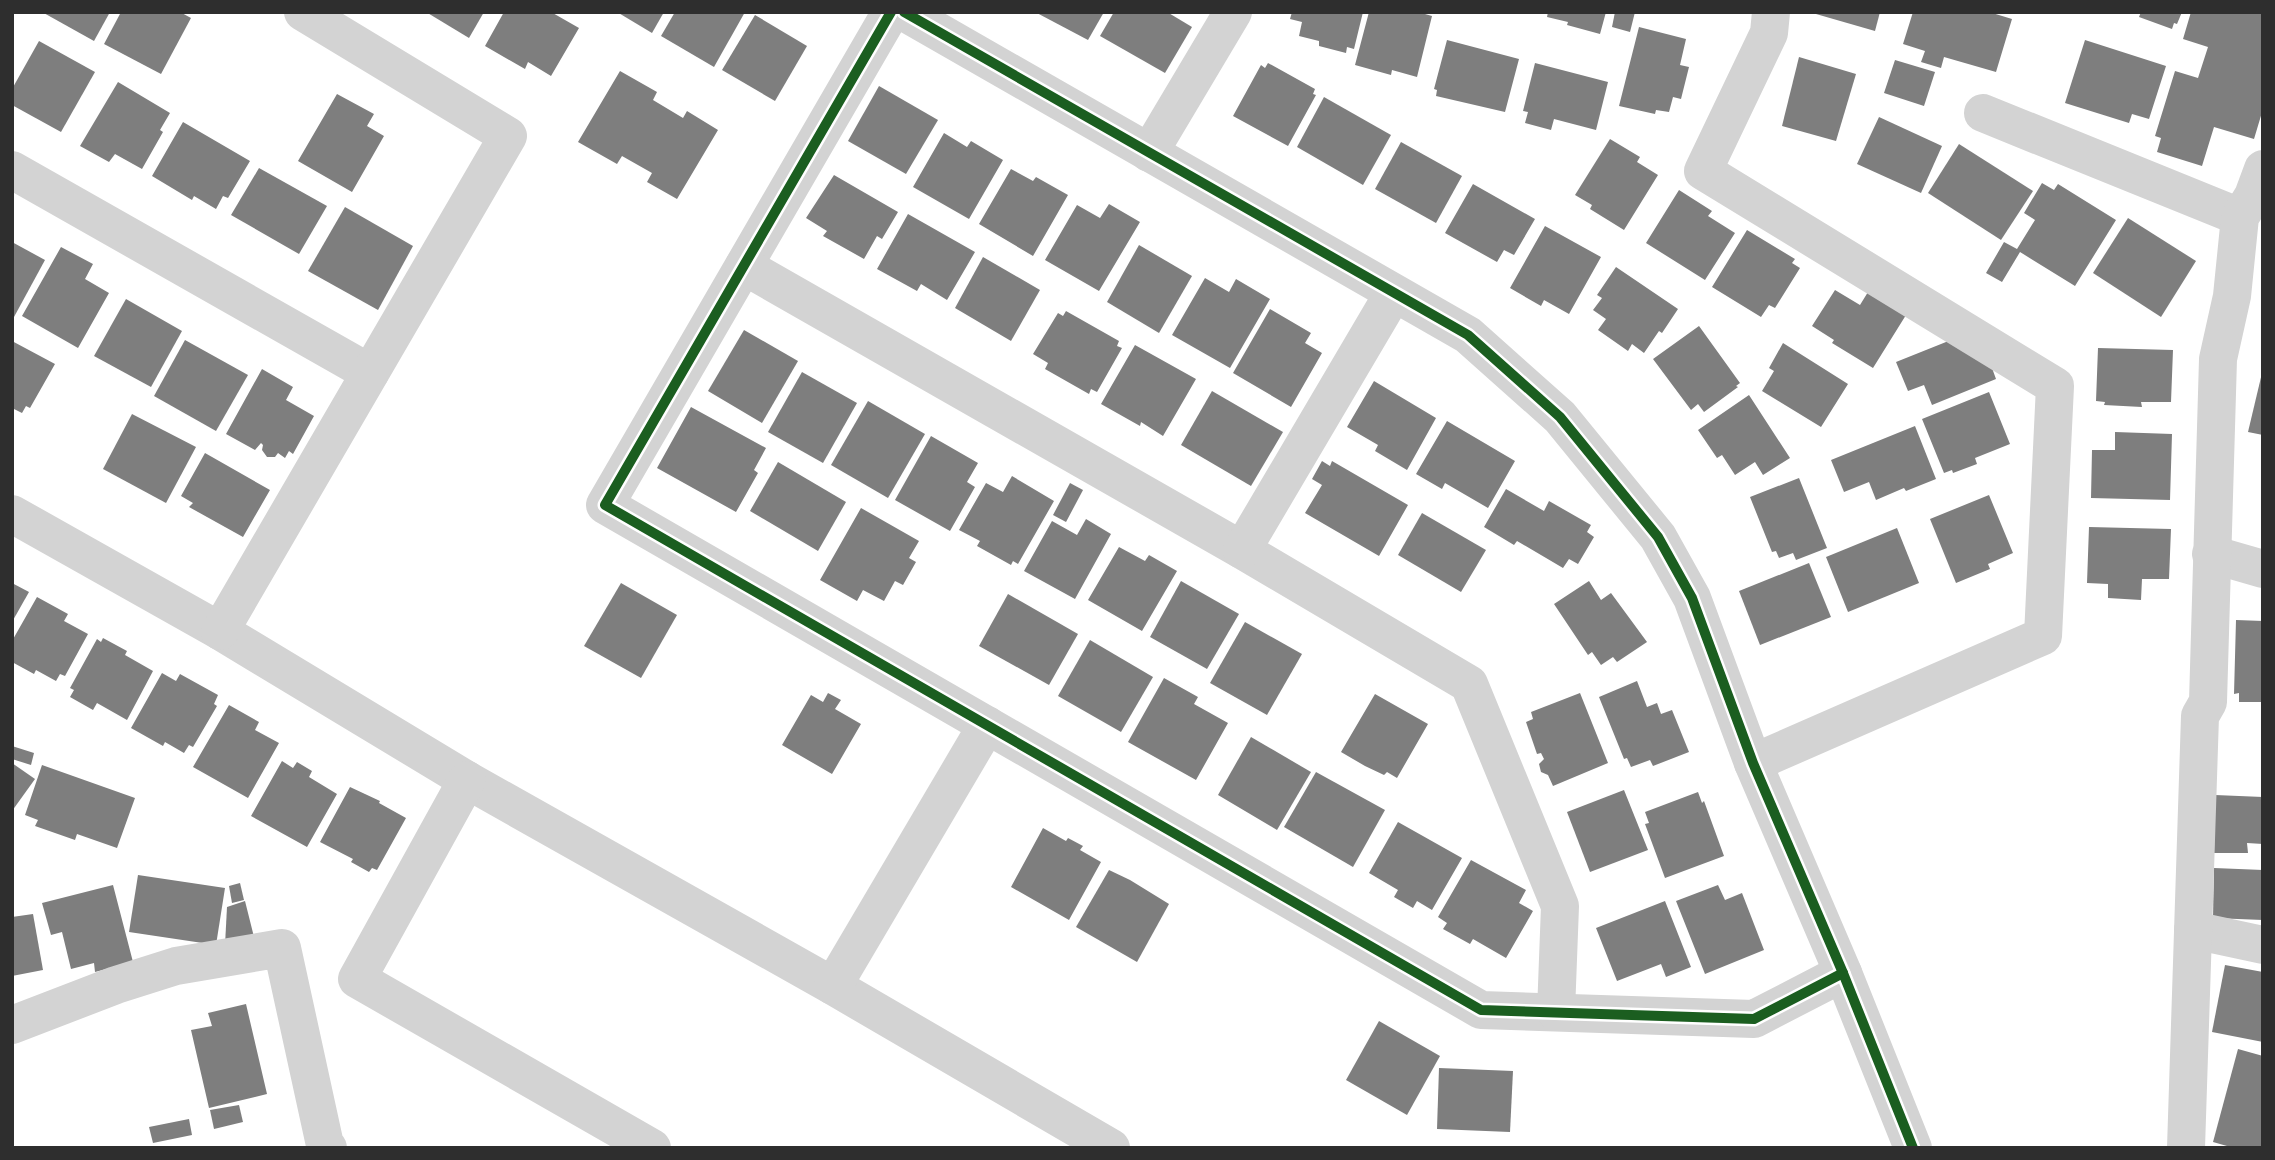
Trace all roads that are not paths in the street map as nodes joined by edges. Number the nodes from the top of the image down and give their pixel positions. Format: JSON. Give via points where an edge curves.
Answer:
{"nodes":[{"id":1,"x":303,"y":12,"type":"edge"},
{"id":2,"x":891,"y":12,"type":"edge"},
{"id":3,"x":904,"y":12,"type":"edge"},
{"id":4,"x":1233,"y":12,"type":"edge"},
{"id":5,"x":1772,"y":12,"type":"edge"},
{"id":6,"x":1983,"y":113,"type":"dead end"},
{"id":7,"x":1149,"y":153,"type":"junction"},
{"id":8,"x":2263,"y":169,"type":"edge"},
{"id":9,"x":12,"y":170,"type":"edge"},
{"id":10,"x":2240,"y":217,"type":"junction"},
{"id":11,"x":744,"y":266,"type":"junction"},
{"id":12,"x":1393,"y":294,"type":"junction"},
{"id":13,"x":370,"y":373,"type":"junction"},
{"id":14,"x":12,"y":514,"type":"edge"},
{"id":15,"x":1242,"y":550,"type":"junction"},
{"id":16,"x":2211,"y":554,"type":"junction"},
{"id":17,"x":2263,"y":569,"type":"edge"},
{"id":18,"x":220,"y":631,"type":"junction"},
{"id":19,"x":987,"y":725,"type":"junction"},
{"id":20,"x":1753,"y":763,"type":"junction"},
{"id":21,"x":467,"y":780,"type":"junction"},
{"id":22,"x":2193,"y":930,"type":"junction"},
{"id":23,"x":2263,"y":945,"type":"edge"},
{"id":24,"x":1843,"y":973,"type":"junction"},
{"id":25,"x":834,"y":986,"type":"junction"},
{"id":26,"x":1556,"y":1012,"type":"junction"},
{"id":27,"x":12,"y":1025,"type":"edge"},
{"id":28,"x":1062,"y":1136,"type":"edge"},
{"id":29,"x":328,"y":1148,"type":"edge"},
{"id":30,"x":652,"y":1148,"type":"edge"},
{"id":31,"x":1111,"y":1148,"type":"edge"},
{"id":32,"x":1913,"y":1148,"type":"edge"},
{"id":33,"x":2186,"y":1148,"type":"edge"}],
"edges":[{"from":1,"to":13,"type":"street","via":[[508,136]]},
{"from":2,"to":11,"type":"street"},
{"from":3,"to":7,"type":"street"},
{"from":4,"to":7,"type":"street"},
{"from":5,"to":20,"type":"street","via":[[1769,33],[1703,171],[2055,386],[2043,636]]},
{"from":6,"to":10,"type":"street"},
{"from":7,"to":12,"type":"street"},
{"from":8,"to":10,"type":"street"},
{"from":9,"to":13,"type":"street"},
{"from":10,"to":16,"type":"street","via":[[2232,296],[2218,359]]},
{"from":11,"to":15,"type":"street"},
{"from":11,"to":19,"type":"street","via":[[604,505]]},
{"from":12,"to":15,"type":"street"},
{"from":12,"to":20,"type":"street","via":[[1468,335],[1560,417],[1658,537],[1692,598]]},
{"from":13,"to":18,"type":"street"},
{"from":14,"to":18,"type":"street"},
{"from":15,"to":26,"type":"street","via":[[1469,684],[1560,906]]},
{"from":16,"to":17,"type":"street"},
{"from":16,"to":22,"type":"street","via":[[2208,702],[2200,716]]},
{"from":18,"to":21,"type":"street"},
{"from":19,"to":25,"type":"street"},
{"from":19,"to":26,"type":"street","via":[[1480,1010]]},
{"from":20,"to":24,"type":"street"},
{"from":21,"to":25,"type":"street"},
{"from":21,"to":30,"type":"street","via":[[357,979]]},
{"from":22,"to":23,"type":"street"},
{"from":22,"to":33,"type":"street"},
{"from":24,"to":26,"type":"street","via":[[1754,1019]]},
{"from":24,"to":32,"type":"street"},
{"from":25,"to":28,"type":"street"},
{"from":27,"to":29,"type":"street","via":[[176,965],[282,948]]},
{"from":28,"to":31,"type":"street"}]}
